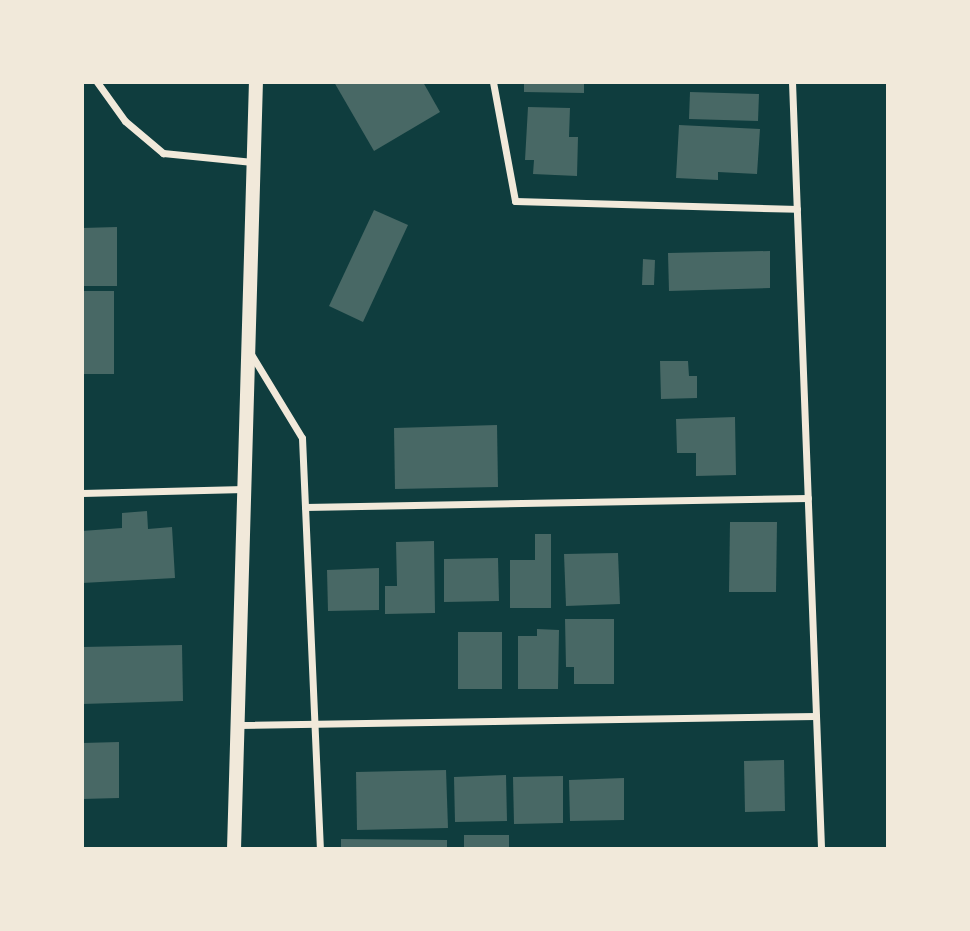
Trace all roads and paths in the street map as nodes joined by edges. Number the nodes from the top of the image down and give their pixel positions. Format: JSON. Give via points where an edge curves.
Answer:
{"nodes":[{"id":1,"x":97,"y":82,"type":"edge"},
{"id":2,"x":256,"y":82,"type":"edge"},
{"id":3,"x":493,"y":82,"type":"edge"},
{"id":4,"x":792,"y":82,"type":"edge"},
{"id":5,"x":253,"y":162,"type":"junction"},
{"id":6,"x":797,"y":209,"type":"junction"},
{"id":7,"x":247,"y":348,"type":"junction"},
{"id":8,"x":244,"y":489,"type":"junction"},
{"id":9,"x":82,"y":493,"type":"edge"},
{"id":10,"x":808,"y":498,"type":"junction"},
{"id":11,"x":305,"y":507,"type":"junction"},
{"id":12,"x":816,"y":716,"type":"junction"},
{"id":13,"x":314,"y":723,"type":"junction"},
{"id":14,"x":237,"y":725,"type":"junction"},
{"id":15,"x":234,"y":849,"type":"edge"},
{"id":16,"x":320,"y":849,"type":"edge"},
{"id":17,"x":821,"y":849,"type":"edge"}],
"edges":[{"from":1,"to":5,"type":"street","via":[[125,121],[163,153]]},
{"from":2,"to":5,"type":"main road"},
{"from":3,"to":6,"type":"street","via":[[515,201]]},
{"from":4,"to":6,"type":"street"},
{"from":5,"to":7,"type":"main road"},
{"from":6,"to":10,"type":"street"},
{"from":7,"to":8,"type":"main road"},
{"from":7,"to":11,"type":"street","via":[[302,438]]},
{"from":8,"to":9,"type":"street"},
{"from":8,"to":14,"type":"main road"},
{"from":10,"to":11,"type":"street"},
{"from":10,"to":12,"type":"street"},
{"from":11,"to":13,"type":"street"},
{"from":12,"to":13,"type":"street"},
{"from":12,"to":17,"type":"street"},
{"from":13,"to":14,"type":"street"},
{"from":13,"to":16,"type":"street"},
{"from":14,"to":15,"type":"main road"}]}
